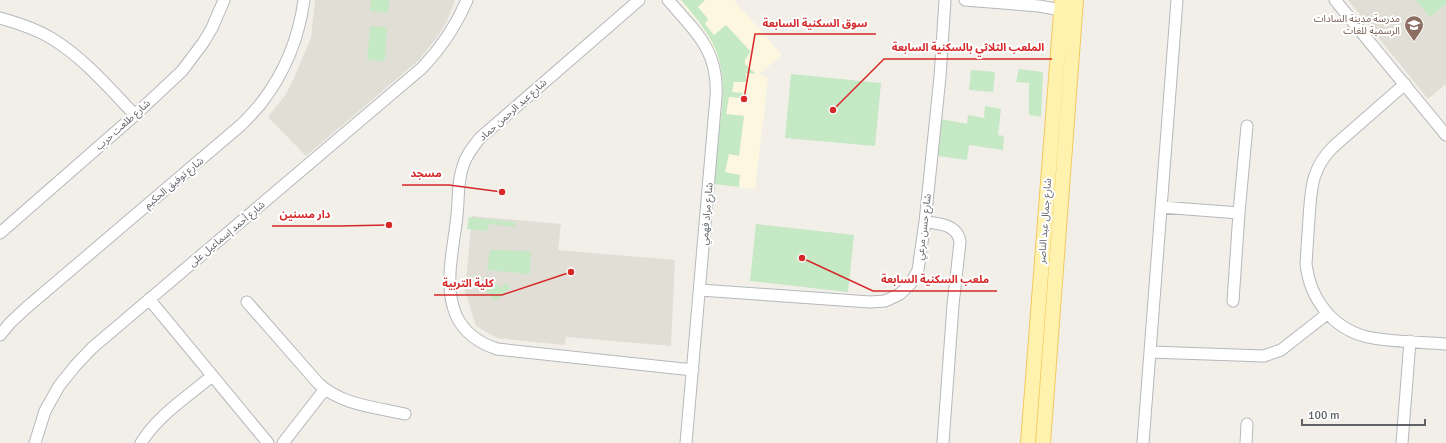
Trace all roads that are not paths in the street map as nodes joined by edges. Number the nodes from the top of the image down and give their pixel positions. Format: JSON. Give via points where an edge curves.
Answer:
{"nodes":[{"id":1,"x":224,"y":0,"type":"edge"},
{"id":2,"x":304,"y":0,"type":"edge"},
{"id":3,"x":466,"y":0,"type":"edge"},
{"id":4,"x":639,"y":0,"type":"edge"},
{"id":5,"x":668,"y":0,"type":"edge"},
{"id":6,"x":945,"y":0,"type":"edge"},
{"id":7,"x":965,"y":0,"type":"edge"},
{"id":8,"x":1076,"y":0,"type":"edge"},
{"id":9,"x":1177,"y":0,"type":"edge"},
{"id":10,"x":1335,"y":0,"type":"edge"},
{"id":11,"x":1061,"y":5,"type":"edge"},
{"id":12,"x":0,"y":18,"type":"edge"},
{"id":13,"x":1405,"y":84,"type":"junction"},
{"id":14,"x":135,"y":115,"type":"junction"},
{"id":15,"x":1247,"y":126,"type":"dead end"},
{"id":16,"x":1446,"y":135,"type":"edge"},
{"id":17,"x":1057,"y":146,"type":"junction"},
{"id":18,"x":1161,"y":207,"type":"junction"},
{"id":19,"x":1239,"y":213,"type":"junction"},
{"id":20,"x":925,"y":222,"type":"junction"},
{"id":21,"x":0,"y":234,"type":"edge"},
{"id":22,"x":700,"y":290,"type":"junction"},
{"id":23,"x":149,"y":299,"type":"junction"},
{"id":24,"x":247,"y":302,"type":"dead end"},
{"id":25,"x":1233,"y":302,"type":"dead end"},
{"id":26,"x":1327,"y":314,"type":"junction"},
{"id":27,"x":0,"y":335,"type":"edge"},
{"id":28,"x":1410,"y":341,"type":"junction"},
{"id":29,"x":1446,"y":344,"type":"edge"},
{"id":30,"x":1150,"y":352,"type":"junction"},
{"id":31,"x":693,"y":370,"type":"junction"},
{"id":32,"x":212,"y":376,"type":"junction"},
{"id":33,"x":325,"y":389,"type":"junction"},
{"id":34,"x":405,"y":414,"type":"dead end"},
{"id":35,"x":1247,"y":424,"type":"dead end"},
{"id":36,"x":35,"y":443,"type":"edge"},
{"id":37,"x":141,"y":443,"type":"edge"},
{"id":38,"x":268,"y":443,"type":"edge"},
{"id":39,"x":283,"y":443,"type":"edge"},
{"id":40,"x":686,"y":443,"type":"edge"},
{"id":41,"x":943,"y":443,"type":"edge"},
{"id":42,"x":1028,"y":443,"type":"edge"},
{"id":43,"x":1043,"y":443,"type":"edge"},
{"id":44,"x":1143,"y":443,"type":"edge"},
{"id":45,"x":1246,"y":443,"type":"edge"},
{"id":46,"x":1402,"y":443,"type":"edge"}],
"edges":[{"from":1,"to":14,"type":"street","name":"شارع طلعت حرب","via":[[212,28],[194,58]]},
{"from":2,"to":27,"type":"street","name":"شارع توفيق الحكيم","via":[[292,49],[279,77],[257,108],[231,134],[26,308]]},
{"from":3,"to":23,"type":"street","name":"شارع أحمد إسماعيل على","via":[[448,36],[422,68]]},
{"from":4,"to":31,"type":"street","name":"شارع عبد الرحمن حماد","via":[[472,147],[459,181],[450,297],[456,316],[465,330],[480,342],[497,348]]},
{"from":5,"to":22,"type":"street","name":"شارع مراد فهمي","via":[[705,44],[716,79]]},
{"from":6,"to":20,"type":"street","name":"شارع حسن مرعي"},
{"from":7,"to":11,"type":"street","via":[[1039,6]]},
{"from":8,"to":17,"type":"main road","name":"شارع جمال عبد الناصر"},
{"from":9,"to":18,"type":"street"},
{"from":10,"to":13,"type":"street"},
{"from":11,"to":17,"type":"main road","name":"شارع جمال عبد الناصر"},
{"from":12,"to":14,"type":"street","via":[[44,35],[74,54]]},
{"from":13,"to":16,"type":"street"},
{"from":13,"to":26,"type":"street","via":[[1327,153],[1315,173],[1311,188],[1306,264],[1309,283]]},
{"from":14,"to":21,"type":"street","name":"شارع طلعت حرب"},
{"from":15,"to":19,"type":"street"},
{"from":17,"to":42,"type":"main road","name":"شارع جمال عبد الناصر"},
{"from":17,"to":43,"type":"main road","name":"شارع جمال عبد الناصر"},
{"from":18,"to":19,"type":"street"},
{"from":18,"to":30,"type":"street"},
{"from":19,"to":25,"type":"street"},
{"from":20,"to":22,"type":"street","name":"شارع حسن مرعي","via":[[915,277],[900,294],[885,301]]},
{"from":20,"to":41,"type":"street","via":[[948,226],[958,235],[960,242]]},
{"from":22,"to":31,"type":"street","name":"شارع مراد فهمي"},
{"from":23,"to":32,"type":"street"},
{"from":23,"to":36,"type":"street","name":"شارع أحمد إسماعيل على","via":[[92,348],[68,374],[45,411]]},
{"from":24,"to":33,"type":"street"},
{"from":26,"to":28,"type":"street","via":[[1342,326],[1359,334]]},
{"from":26,"to":30,"type":"street","via":[[1281,350],[1264,356]]},
{"from":28,"to":29,"type":"street"},
{"from":28,"to":46,"type":"street"},
{"from":30,"to":44,"type":"street"},
{"from":31,"to":40,"type":"street","name":"شارع مراد فهمي"},
{"from":32,"to":37,"type":"street","via":[[156,423]]},
{"from":32,"to":38,"type":"street"},
{"from":33,"to":34,"type":"street","via":[[343,399]]},
{"from":33,"to":39,"type":"street"},
{"from":35,"to":45,"type":"street"}]}
